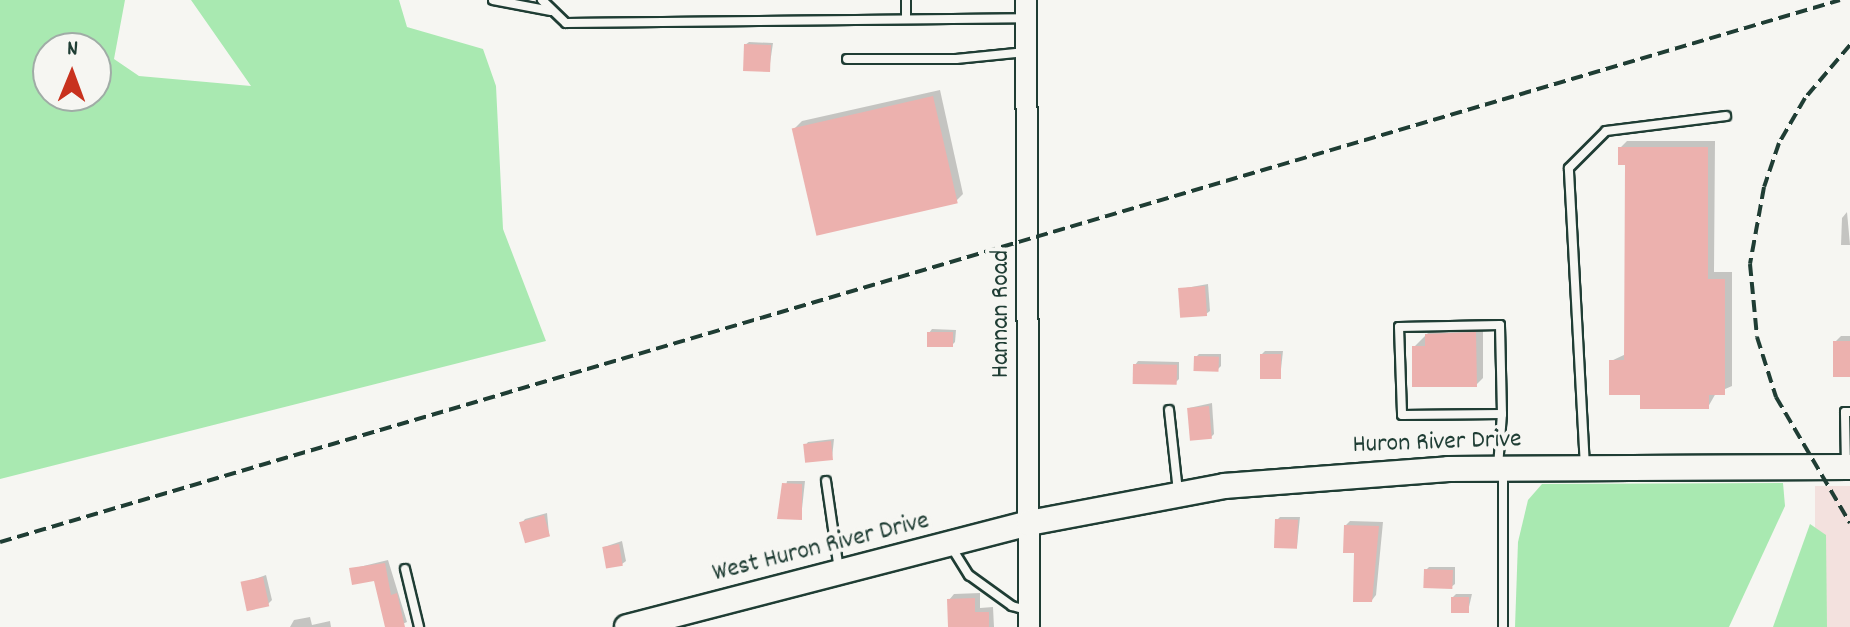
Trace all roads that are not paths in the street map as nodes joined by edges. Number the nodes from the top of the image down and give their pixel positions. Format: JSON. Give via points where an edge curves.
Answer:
{"nodes":[{"id":1,"x":493,"y":0,"type":"edge"},
{"id":2,"x":542,"y":0,"type":"edge"},
{"id":3,"x":906,"y":0,"type":"edge"},
{"id":4,"x":1026,"y":9,"type":"edge"},
{"id":5,"x":554,"y":11,"type":"junction"},
{"id":6,"x":906,"y":16,"type":"junction"},
{"id":7,"x":1026,"y":52,"type":"junction"},
{"id":8,"x":847,"y":59,"type":"dead end"},
{"id":9,"x":1726,"y":116,"type":"dead end"},
{"id":10,"x":1169,"y":410,"type":"dead end"},
{"id":11,"x":1850,"y":412,"type":"edge"},
{"id":12,"x":1502,"y":414,"type":"junction"},
{"id":13,"x":1848,"y":467,"type":"edge"},
{"id":14,"x":1500,"y":468,"type":"junction"},
{"id":15,"x":1585,"y":468,"type":"junction"},
{"id":16,"x":826,"y":481,"type":"dead end"},
{"id":17,"x":1178,"y":493,"type":"junction"},
{"id":18,"x":1029,"y":523,"type":"junction"},
{"id":19,"x":950,"y":544,"type":"junction"},
{"id":20,"x":405,"y":569,"type":"dead end"},
{"id":21,"x":839,"y":571,"type":"junction"},
{"id":22,"x":1029,"y":619,"type":"edge"},
{"id":23,"x":419,"y":627,"type":"edge"},
{"id":24,"x":627,"y":627,"type":"edge"},
{"id":25,"x":1503,"y":627,"type":"edge"}],
"edges":[{"from":1,"to":5,"type":"lane"},
{"from":2,"to":5,"type":"lane"},
{"from":3,"to":6,"type":"lane"},
{"from":4,"to":6,"type":"lane"},
{"from":4,"to":7,"type":"street","name":"Hannan Road"},
{"from":5,"to":6,"type":"lane","via":[[566,23]]},
{"from":7,"to":8,"type":"lane","via":[[956,59]]},
{"from":7,"to":18,"type":"street","name":"Hannan Road"},
{"from":9,"to":15,"type":"lane","via":[[1606,131],[1569,168]]},
{"from":10,"to":17,"type":"lane"},
{"from":11,"to":13,"type":"lane","via":[[1845,412]]},
{"from":12,"to":12,"type":"lane","via":[[1500,325],[1399,327],[1402,415]]},
{"from":12,"to":14,"type":"lane"},
{"from":13,"to":15,"type":"main road","name":"Huron River Drive"},
{"from":14,"to":15,"type":"main road","name":"Huron River Drive"},
{"from":14,"to":17,"type":"main road","name":"Huron River Drive","via":[[1370,472]]},
{"from":14,"to":25,"type":"lane"},
{"from":16,"to":21,"type":"lane"},
{"from":17,"to":18,"type":"main road","name":"Huron River Drive"},
{"from":18,"to":19,"type":"main road","name":"West Huron River Drive"},
{"from":18,"to":22,"type":"street","name":"Hannan Road"},
{"from":19,"to":21,"type":"main road","name":"West Huron River Drive"},
{"from":19,"to":22,"type":"lane","via":[[979,584]]},
{"from":20,"to":23,"type":"lane"},
{"from":21,"to":24,"type":"main road","name":"West Huron River Drive"}]}
